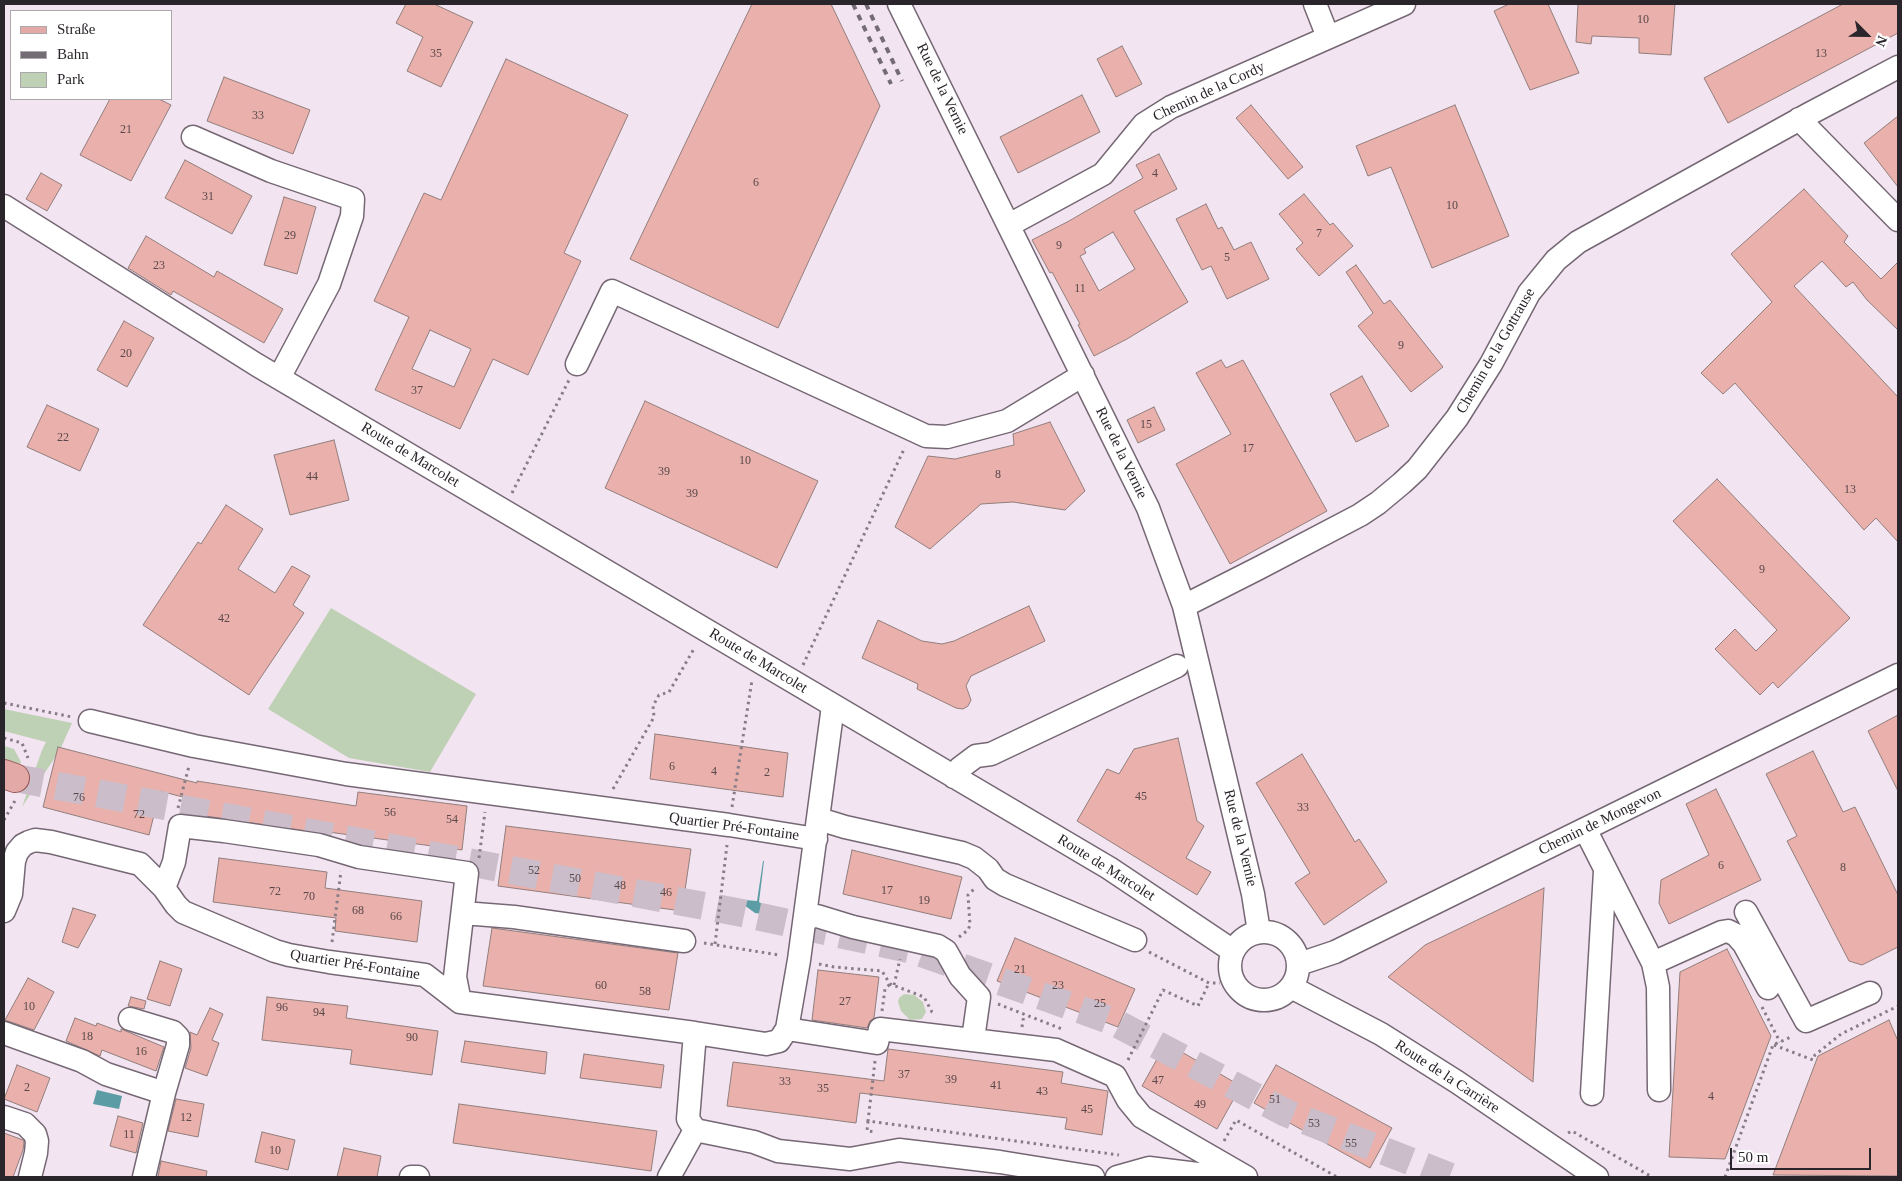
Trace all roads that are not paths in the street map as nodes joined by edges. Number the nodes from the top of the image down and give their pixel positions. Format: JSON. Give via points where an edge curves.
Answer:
{"nodes":[{"id":1,"x":900,"y":4,"type":"edge"},
{"id":2,"x":1315,"y":4,"type":"edge"},
{"id":3,"x":1404,"y":4,"type":"edge"},
{"id":4,"x":1328,"y":37,"type":"junction"},
{"id":5,"x":1898,"y":67,"type":"edge"},
{"id":6,"x":1800,"y":119,"type":"junction"},
{"id":7,"x":193,"y":137,"type":"dead end"},
{"id":8,"x":4,"y":206,"type":"edge"},
{"id":9,"x":1898,"y":220,"type":"edge"},
{"id":10,"x":1009,"y":225,"type":"junction"},
{"id":11,"x":577,"y":364,"type":"road end"},
{"id":12,"x":1083,"y":375,"type":"junction"},
{"id":13,"x":279,"y":378,"type":"junction"},
{"id":14,"x":1184,"y":606,"type":"junction"},
{"id":15,"x":1177,"y":666,"type":"dead end"},
{"id":16,"x":1898,"y":675,"type":"edge"},
{"id":17,"x":833,"y":706,"type":"junction"},
{"id":18,"x":90,"y":721,"type":"road end"},
{"id":19,"x":954,"y":777,"type":"junction"},
{"id":20,"x":817,"y":829,"type":"junction"},
{"id":21,"x":1585,"y":829,"type":"junction"},
{"id":22,"x":1606,"y":870,"type":"junction"},
{"id":23,"x":164,"y":888,"type":"junction"},
{"id":24,"x":1746,"y":912,"type":"dead end"},
{"id":25,"x":463,"y":913,"type":"junction"},
{"id":26,"x":5,"y":914,"type":"edge"},
{"id":27,"x":805,"y":918,"type":"junction"},
{"id":28,"x":1259,"y":932,"type":"junction"},
{"id":29,"x":684,"y":940,"type":"road end"},
{"id":30,"x":1135,"y":940,"type":"road end"},
{"id":31,"x":1234,"y":951,"type":"junction"},
{"id":32,"x":1654,"y":963,"type":"junction"},
{"id":33,"x":1299,"y":964,"type":"junction"},
{"id":34,"x":1291,"y":987,"type":"junction"},
{"id":35,"x":1768,"y":988,"type":"dead end"},
{"id":36,"x":1870,"y":993,"type":"dead end"},
{"id":37,"x":460,"y":1002,"type":"junction"},
{"id":38,"x":130,"y":1019,"type":"dead end"},
{"id":39,"x":787,"y":1029,"type":"junction"},
{"id":40,"x":4,"y":1033,"type":"edge"},
{"id":41,"x":695,"y":1033,"type":"junction"},
{"id":42,"x":973,"y":1039,"type":"junction"},
{"id":43,"x":1659,"y":1090,"type":"dead end"},
{"id":44,"x":164,"y":1093,"type":"junction"},
{"id":45,"x":1592,"y":1094,"type":"dead end"},
{"id":46,"x":4,"y":1117,"type":"edge"},
{"id":47,"x":696,"y":1130,"type":"junction"},
{"id":48,"x":1217,"y":1167,"type":"edge"},
{"id":49,"x":1121,"y":1176,"type":"edge"},
{"id":50,"x":1593,"y":1176,"type":"edge"},
{"id":51,"x":30,"y":1177,"type":"edge"},
{"id":52,"x":144,"y":1177,"type":"edge"},
{"id":53,"x":411,"y":1177,"type":"edge"},
{"id":54,"x":418,"y":1177,"type":"edge"},
{"id":55,"x":669,"y":1177,"type":"edge"},
{"id":56,"x":1093,"y":1177,"type":"edge"},
{"id":57,"x":1246,"y":1177,"type":"edge"}],
"edges":[{"from":1,"to":10,"type":"street","name":"Rue de la Vernie"},
{"from":2,"to":4,"type":"street"},
{"from":3,"to":4,"type":"street","name":"Chemin de la Cordy"},
{"from":4,"to":10,"type":"street","name":"Chemin de la Cordy","via":[[1151,119],[1136,132],[1103,174]]},
{"from":5,"to":6,"type":"street","name":"Chemin de la Gottrause"},
{"from":6,"to":9,"type":"street"},
{"from":6,"to":14,"type":"street","name":"Chemin de la Gottrause","via":[[1578,242],[1556,260],[1529,293],[1491,364],[1457,418],[1412,474],[1360,515]]},
{"from":7,"to":13,"type":"street","via":[[271,171],[353,199],[352,216],[329,284]]},
{"from":8,"to":13,"type":"street","name":"Route de Marcolet"},
{"from":10,"to":12,"type":"street","name":"Rue de la Vernie"},
{"from":11,"to":12,"type":"street","via":[[612,291],[926,436],[947,437],[1007,421]]},
{"from":12,"to":14,"type":"street","name":"Rue de la Vernie","via":[[1148,508]]},
{"from":13,"to":17,"type":"street","name":"Route de Marcolet"},
{"from":14,"to":28,"type":"street","name":"Rue de la Vernie","via":[[1253,894]]},
{"from":15,"to":19,"type":"street","via":[[991,754],[976,756]]},
{"from":16,"to":21,"type":"street","name":"Chemin de Mongevon"},
{"from":17,"to":19,"type":"street","name":"Route de Marcolet"},
{"from":17,"to":20,"type":"street","name":"Quartier Pré-Fontaine"},
{"from":18,"to":20,"type":"street","name":"Quartier Pré-Fontaine","via":[[194,746],[346,774],[729,825]]},
{"from":19,"to":31,"type":"street","name":"Route de Marcolet","via":[[1109,868]]},
{"from":20,"to":27,"type":"street","name":"Quartier Pré-Fontaine"},
{"from":20,"to":30,"type":"street","name":"Quartier Pré-Fontaine","via":[[962,853],[974,858],[1005,886]]},
{"from":21,"to":22,"type":"street"},
{"from":21,"to":33,"type":"street","name":"Chemin de Mongevon","via":[[1335,952]]},
{"from":22,"to":32,"type":"street"},
{"from":22,"to":45,"type":"street"},
{"from":23,"to":25,"type":"street","via":[[174,862],[180,826],[319,845],[359,858],[467,873]]},
{"from":23,"to":26,"type":"street","name":"Quartier Pré-Fontaine","via":[[140,864],[35,840],[17,852]]},
{"from":23,"to":37,"type":"street","name":"Quartier Pré-Fontaine","via":[[183,912],[275,951],[425,975]]},
{"from":24,"to":36,"type":"street","via":[[1806,1021]]},
{"from":25,"to":29,"type":"street"},
{"from":25,"to":37,"type":"street","via":[[455,978]]},
{"from":27,"to":39,"type":"street","name":"Quartier Pré-Fontaine"},
{"from":27,"to":42,"type":"street","via":[[817,916],[938,946],[946,951],[960,976],[979,997]]},
{"from":28,"to":31,"type":"street","via":[[1249,935]]},
{"from":28,"to":33,"type":"street","via":[[1271,932],[1290,943]]},
{"from":31,"to":34,"type":"street","via":[[1231,973],[1235,984],[1246,995],[1262,1000],[1273,999]]},
{"from":32,"to":35,"type":"street","via":[[1728,931],[1744,944]]},
{"from":32,"to":43,"type":"street","via":[[1658,986]]},
{"from":33,"to":34,"type":"street"},
{"from":34,"to":50,"type":"street","name":"Route de la Carrière","via":[[1381,1034],[1550,1144]]},
{"from":37,"to":41,"type":"street"},
{"from":38,"to":44,"type":"street","via":[[173,1032],[178,1037]]},
{"from":39,"to":41,"type":"street","via":[[779,1041],[766,1044]]},
{"from":39,"to":42,"type":"street"},
{"from":40,"to":44,"type":"street","via":[[82,1061],[106,1074]]},
{"from":41,"to":47,"type":"street","via":[[688,1119]]},
{"from":42,"to":48,"type":"street","via":[[1056,1050],[1115,1076],[1142,1117]]},
{"from":44,"to":52,"type":"street"},
{"from":46,"to":51,"type":"street","via":[[25,1124],[35,1134],[36,1153]]},
{"from":47,"to":55,"type":"street"},
{"from":47,"to":56,"type":"street","via":[[754,1142],[778,1151],[850,1159],[899,1150]]},
{"from":48,"to":49,"type":"street","via":[[1149,1168]]},
{"from":48,"to":57,"type":"street"},
{"from":53,"to":54,"type":"street"}]}
